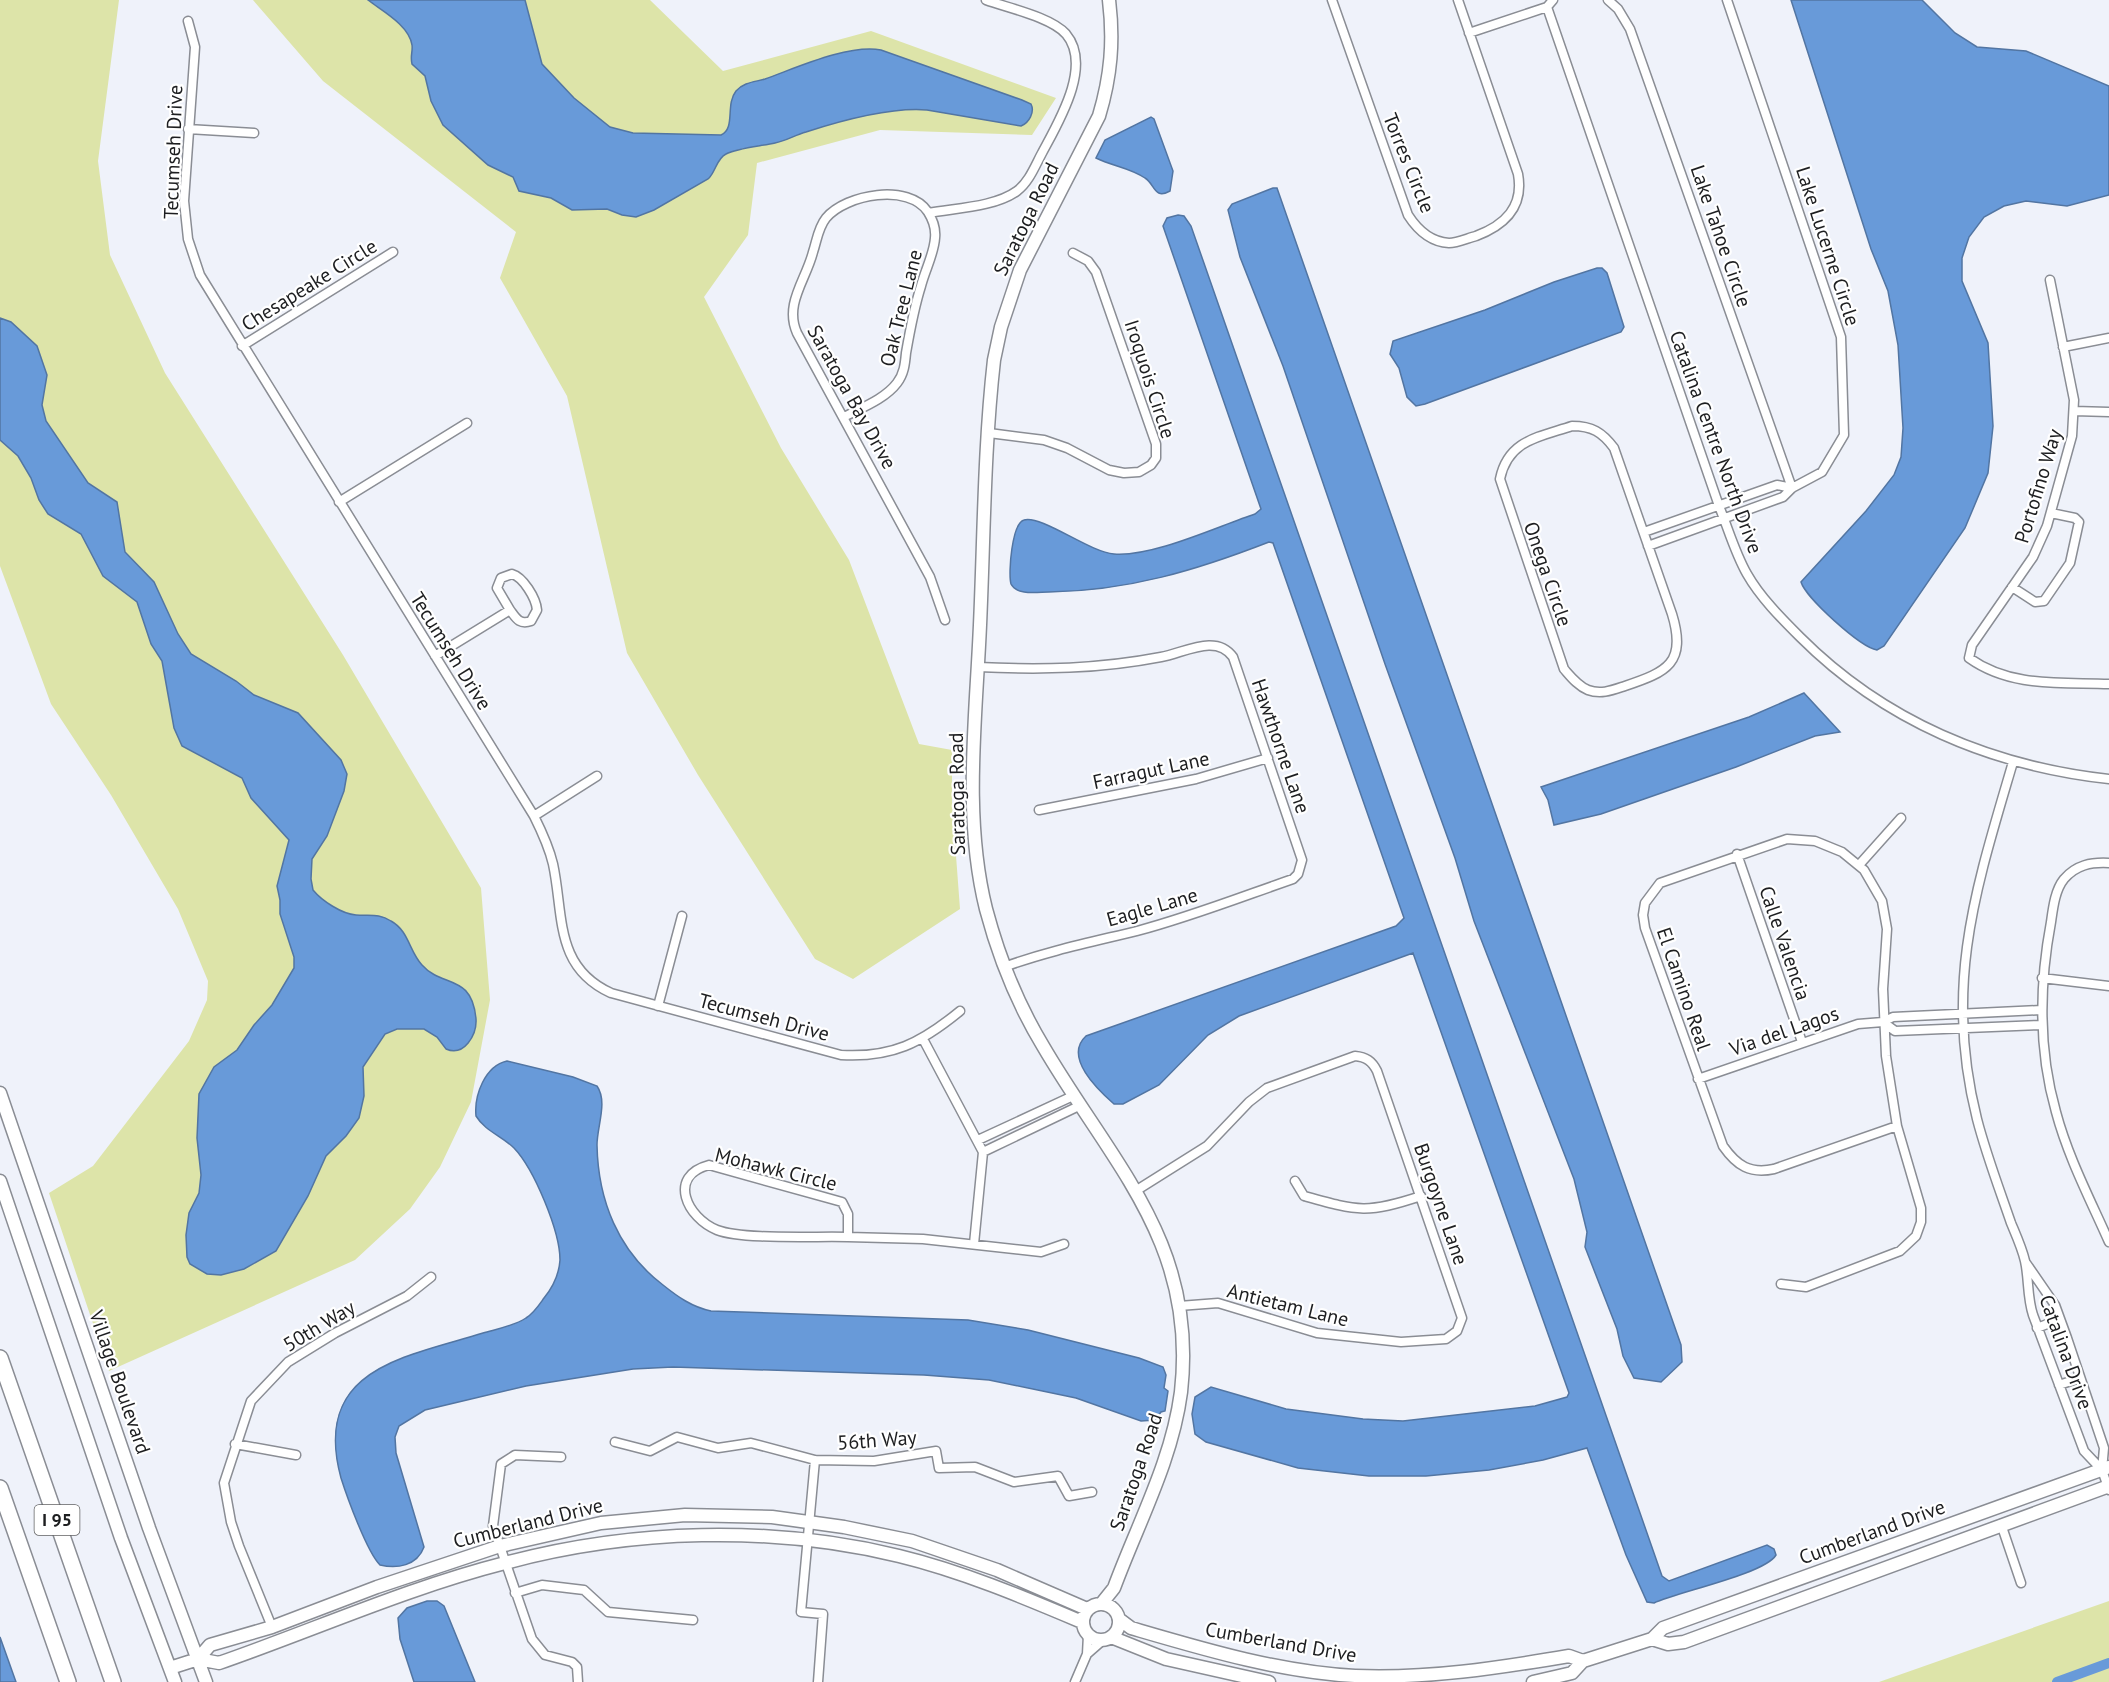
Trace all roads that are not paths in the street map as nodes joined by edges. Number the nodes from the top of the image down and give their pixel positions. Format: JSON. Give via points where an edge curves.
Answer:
{"nodes":[{"id":1,"x":986,"y":0,"type":"edge"},
{"id":2,"x":1109,"y":0,"type":"edge"},
{"id":3,"x":1332,"y":0,"type":"edge"},
{"id":4,"x":1458,"y":0,"type":"edge"},
{"id":5,"x":1608,"y":0,"type":"edge"},
{"id":6,"x":1727,"y":0,"type":"edge"},
{"id":7,"x":1550,"y":3,"type":"edge"},
{"id":8,"x":188,"y":21,"type":"dead end"},
{"id":9,"x":1469,"y":33,"type":"junction"},
{"id":10,"x":188,"y":129,"type":"junction"},
{"id":11,"x":254,"y":133,"type":"dead end"},
{"id":12,"x":929,"y":213,"type":"junction"},
{"id":13,"x":393,"y":252,"type":"dead end"},
{"id":14,"x":1073,"y":253,"type":"dead end"},
{"id":15,"x":2050,"y":280,"type":"dead end"},
{"id":16,"x":2109,"y":338,"type":"edge"},
{"id":17,"x":242,"y":346,"type":"junction"},
{"id":18,"x":2063,"y":347,"type":"junction"},
{"id":19,"x":2074,"y":411,"type":"junction"},
{"id":20,"x":2109,"y":412,"type":"edge"},
{"id":21,"x":844,"y":417,"type":"junction"},
{"id":22,"x":467,"y":423,"type":"dead end"},
{"id":23,"x":989,"y":433,"type":"junction"},
{"id":24,"x":1792,"y":488,"type":"junction"},
{"id":25,"x":339,"y":502,"type":"junction"},
{"id":26,"x":1719,"y":506,"type":"junction"},
{"id":27,"x":2051,"y":513,"type":"junction"},
{"id":28,"x":1725,"y":520,"type":"junction"},
{"id":29,"x":1644,"y":532,"type":"junction"},
{"id":30,"x":1648,"y":546,"type":"junction"},
{"id":31,"x":2012,"y":587,"type":"junction"},
{"id":32,"x":510,"y":610,"type":"junction"},
{"id":33,"x":945,"y":620,"type":"dead end"},
{"id":34,"x":435,"y":656,"type":"junction"},
{"id":35,"x":978,"y":667,"type":"junction"},
{"id":36,"x":2109,"y":684,"type":"edge"},
{"id":37,"x":1268,"y":758,"type":"junction"},
{"id":38,"x":2013,"y":762,"type":"junction"},
{"id":39,"x":597,"y":776,"type":"dead end"},
{"id":40,"x":2109,"y":779,"type":"edge"},
{"id":41,"x":1039,"y":810,"type":"dead end"},
{"id":42,"x":534,"y":816,"type":"junction"},
{"id":43,"x":1901,"y":818,"type":"dead end"},
{"id":44,"x":1737,"y":854,"type":"junction"},
{"id":45,"x":2109,"y":863,"type":"edge"},
{"id":46,"x":1859,"y":865,"type":"junction"},
{"id":47,"x":1301,"y":867,"type":"joint"},
{"id":48,"x":682,"y":916,"type":"dead end"},
{"id":49,"x":1004,"y":967,"type":"junction"},
{"id":50,"x":2042,"y":978,"type":"junction"},
{"id":51,"x":2109,"y":986,"type":"edge"},
{"id":52,"x":658,"y":1006,"type":"junction"},
{"id":53,"x":2042,"y":1010,"type":"junction"},
{"id":54,"x":960,"y":1011,"type":"dead end"},
{"id":55,"x":1963,"y":1013,"type":"junction"},
{"id":56,"x":1883,"y":1022,"type":"junction"},
{"id":57,"x":2041,"y":1025,"type":"junction"},
{"id":58,"x":1964,"y":1028,"type":"junction"},
{"id":59,"x":923,"y":1039,"type":"junction"},
{"id":60,"x":1802,"y":1042,"type":"junction"},
{"id":61,"x":1698,"y":1078,"type":"junction"},
{"id":62,"x":0,"y":1094,"type":"edge"},
{"id":63,"x":1078,"y":1100,"type":"junction"},
{"id":64,"x":1897,"y":1126,"type":"junction"},
{"id":65,"x":978,"y":1140,"type":"junction"},
{"id":66,"x":983,"y":1152,"type":"junction"},
{"id":67,"x":0,"y":1181,"type":"edge"},
{"id":68,"x":1295,"y":1181,"type":"dead end"},
{"id":69,"x":1137,"y":1190,"type":"junction"},
{"id":70,"x":1421,"y":1196,"type":"junction"},
{"id":71,"x":848,"y":1237,"type":"junction"},
{"id":72,"x":2109,"y":1242,"type":"edge"},
{"id":73,"x":974,"y":1244,"type":"junction"},
{"id":74,"x":1064,"y":1244,"type":"dead end"},
{"id":75,"x":2025,"y":1262,"type":"junction"},
{"id":76,"x":431,"y":1277,"type":"dead end"},
{"id":77,"x":1780,"y":1284,"type":"dead end"},
{"id":78,"x":1179,"y":1306,"type":"junction"},
{"id":79,"x":2060,"y":1319,"type":"junction"},
{"id":80,"x":2037,"y":1328,"type":"junction"},
{"id":81,"x":1457,"y":1331,"type":"joint"},
{"id":82,"x":0,"y":1358,"type":"edge"},
{"id":83,"x":2080,"y":1378,"type":"junction"},
{"id":84,"x":2059,"y":1385,"type":"junction"},
{"id":85,"x":615,"y":1442,"type":"dead end"},
{"id":86,"x":235,"y":1444,"type":"junction"},
{"id":87,"x":296,"y":1455,"type":"dead end"},
{"id":88,"x":561,"y":1457,"type":"dead end"},
{"id":89,"x":815,"y":1460,"type":"junction"},
{"id":90,"x":2105,"y":1469,"type":"edge"},
{"id":91,"x":0,"y":1488,"type":"edge"},
{"id":92,"x":2109,"y":1488,"type":"edge"},
{"id":93,"x":1092,"y":1492,"type":"dead end"},
{"id":94,"x":809,"y":1523,"type":"junction"},
{"id":95,"x":2001,"y":1524,"type":"junction"},
{"id":96,"x":808,"y":1539,"type":"junction"},
{"id":97,"x":502,"y":1554,"type":"junction"},
{"id":98,"x":2021,"y":1583,"type":"dead end"},
{"id":99,"x":1114,"y":1588,"type":"junction"},
{"id":100,"x":515,"y":1593,"type":"junction"},
{"id":101,"x":1102,"y":1603,"type":"junction"},
{"id":102,"x":1087,"y":1609,"type":"junction"},
{"id":103,"x":1117,"y":1615,"type":"junction"},
{"id":104,"x":693,"y":1620,"type":"dead end"},
{"id":105,"x":1082,"y":1622,"type":"junction"},
{"id":106,"x":272,"y":1627,"type":"junction"},
{"id":107,"x":1088,"y":1635,"type":"junction"},
{"id":108,"x":1107,"y":1639,"type":"junction"},
{"id":109,"x":1652,"y":1639,"type":"junction"},
{"id":110,"x":1087,"y":1654,"type":"junction"},
{"id":111,"x":198,"y":1659,"type":"junction"},
{"id":112,"x":1583,"y":1661,"type":"junction"},
{"id":113,"x":170,"y":1668,"type":"junction"},
{"id":114,"x":1317,"y":1677,"type":"edge"},
{"id":115,"x":68,"y":1682,"type":"edge"},
{"id":116,"x":113,"y":1682,"type":"edge"},
{"id":117,"x":175,"y":1682,"type":"edge"},
{"id":118,"x":206,"y":1682,"type":"edge"},
{"id":119,"x":578,"y":1682,"type":"edge"},
{"id":120,"x":818,"y":1682,"type":"edge"},
{"id":121,"x":1075,"y":1682,"type":"edge"},
{"id":122,"x":1269,"y":1682,"type":"edge"},
{"id":123,"x":1533,"y":1682,"type":"edge"}],
"edges":[{"from":1,"to":12,"type":"street","via":[[1049,22],[1066,34],[1076,61],[1071,92],[1060,121],[1019,190],[1001,199]]},
{"from":2,"to":23,"type":"street","name":"Saratoga Road","via":[[1112,50],[1106,92],[1089,139],[1032,242],[1009,298],[994,360]]},
{"from":3,"to":9,"type":"street","name":"Torres Circle","via":[[1408,215],[1430,237],[1449,243],[1501,224],[1514,210],[1520,193],[1518,174]]},
{"from":4,"to":9,"type":"street","name":"Torres Circle"},
{"from":5,"to":24,"type":"street","name":"Lake Tahoe Circle","via":[[1630,29]]},
{"from":6,"to":24,"type":"street","name":"Lake Lucerne Circle","via":[[1841,337],[1844,435],[1822,472]]},
{"from":7,"to":9,"type":"street"},
{"from":7,"to":26,"type":"street","name":"Catalina Centre North Drive"},
{"from":8,"to":10,"type":"street","name":"Tecumseh Drive","via":[[195,47]]},
{"from":10,"to":11,"type":"street"},
{"from":10,"to":17,"type":"street","name":"Tecumseh Drive","via":[[184,201],[188,239],[203,281]]},
{"from":12,"to":21,"type":"street","name":"Oak Tree Lane","via":[[935,240],[913,318],[903,374],[890,391]]},
{"from":12,"to":21,"type":"street","name":"Saratoga Bay Drive","via":[[910,197],[889,194],[838,208],[819,230],[795,298],[792,319]]},
{"from":13,"to":17,"type":"street","name":"Chesapeake Circle"},
{"from":14,"to":23,"type":"street","name":"Iroquois Circle","via":[[1088,261],[1096,272],[1156,444],[1156,458],[1145,469],[1124,473],[1044,440]]},
{"from":15,"to":18,"type":"street","name":"Portofino Way"},
{"from":16,"to":18,"type":"street"},
{"from":17,"to":25,"type":"street","name":"Tecumseh Drive"},
{"from":18,"to":19,"type":"street","name":"Portofino Way"},
{"from":19,"to":20,"type":"street","name":"Portofino Way"},
{"from":19,"to":27,"type":"street","name":"Portofino Way","via":[[2069,449]]},
{"from":21,"to":33,"type":"street","name":"Saratoga Bay Drive","via":[[930,577]]},
{"from":22,"to":25,"type":"street"},
{"from":23,"to":35,"type":"street","name":"Saratoga Road"},
{"from":24,"to":26,"type":"street","name":"Lake Lucerne Circle","via":[[1778,485]]},
{"from":24,"to":28,"type":"street","name":"Lake Lucerne Circle","via":[[1783,497]]},
{"from":25,"to":34,"type":"street","name":"Tecumseh Drive"},
{"from":26,"to":28,"type":"street","name":"Catalina Centre North Drive"},
{"from":26,"to":29,"type":"street"},
{"from":27,"to":31,"type":"street","name":"Portofino Way","via":[[2033,557]]},
{"from":27,"to":31,"type":"street","via":[[2079,522],[2070,563],[2044,601],[2035,602]]},
{"from":28,"to":30,"type":"street"},
{"from":28,"to":38,"type":"street","name":"Catalina Centre North Drive","via":[[1747,574],[1789,626],[1837,671],[1920,726]]},
{"from":29,"to":30,"type":"street","name":"Onega Circle"},
{"from":29,"to":30,"type":"street","name":"Onega Circle","via":[[1614,448],[1598,430],[1572,426],[1522,443],[1502,467],[1502,490],[1564,669],[1589,691],[1606,692],[1655,676],[1666,669],[1677,650],[1677,629]]},
{"from":31,"to":36,"type":"street","name":"Portofino Way","via":[[1972,645],[1969,658],[2025,682]]},
{"from":32,"to":32,"type":"street","via":[[497,588],[501,578],[512,574],[521,580],[537,610],[531,621],[522,622]]},
{"from":32,"to":34,"type":"street"},
{"from":34,"to":42,"type":"street","name":"Tecumseh Drive"},
{"from":35,"to":37,"type":"street","name":"Hawthorne Lane","via":[[1093,668],[1216,645],[1223,647],[1233,657]]},
{"from":35,"to":49,"type":"street","name":"Saratoga Road","via":[[973,783],[976,848],[986,905]]},
{"from":37,"to":41,"type":"street","name":"Farragut Lane","via":[[1196,779]]},
{"from":37,"to":47,"type":"street","name":"Hawthorne Lane","via":[[1301,853]]},
{"from":38,"to":40,"type":"street","name":"Catalina Centre North Drive"},
{"from":38,"to":55,"type":"street","via":[[1973,900],[1964,965]]},
{"from":39,"to":42,"type":"street"},
{"from":42,"to":52,"type":"street","name":"Tecumseh Drive","via":[[550,853],[564,940],[574,962],[603,989]]},
{"from":43,"to":46,"type":"street"},
{"from":44,"to":46,"type":"street","name":"El Camino Real","via":[[1773,842],[1801,839],[1829,845]]},
{"from":44,"to":60,"type":"street","name":"Calle Valencia"},
{"from":44,"to":61,"type":"street","name":"El Camino Real","via":[[1660,883],[1643,915]]},
{"from":45,"to":50,"type":"street","via":[[2079,867],[2059,887]]},
{"from":46,"to":56,"type":"street","name":"El Camino Real","via":[[1876,888],[1886,915]]},
{"from":47,"to":49,"type":"street","name":"Eagle Lane","via":[[1293,879],[1200,912],[1062,947]]},
{"from":48,"to":52,"type":"street"},
{"from":49,"to":63,"type":"street","name":"Saratoga Road","via":[[1028,1020]]},
{"from":50,"to":51,"type":"street"},
{"from":50,"to":53,"type":"street"},
{"from":52,"to":59,"type":"street","name":"Tecumseh Drive","via":[[841,1054],[875,1055]]},
{"from":53,"to":55,"type":"street","name":"Via del Lagos"},
{"from":53,"to":57,"type":"street"},
{"from":54,"to":59,"type":"street","name":"Tecumseh Drive"},
{"from":55,"to":56,"type":"street","name":"Via del Lagos","via":[[1893,1017]]},
{"from":55,"to":58,"type":"street","name":"Catalina Drive"},
{"from":56,"to":58,"type":"street","name":"Via del Lagos","via":[[1895,1031]]},
{"from":56,"to":60,"type":"street","name":"Via del Lagos","via":[[1851,1025]]},
{"from":56,"to":64,"type":"street","name":"El Camino Real"},
{"from":57,"to":58,"type":"street","name":"Via del Lagos"},
{"from":57,"to":72,"type":"street","via":[[2048,1081],[2066,1145]]},
{"from":58,"to":75,"type":"street","name":"Catalina Drive","via":[[1977,1118]]},
{"from":59,"to":65,"type":"street"},
{"from":60,"to":61,"type":"street","name":"Via del Lagos"},
{"from":61,"to":64,"type":"street","name":"El Camino Real","via":[[1723,1146],[1746,1169],[1759,1172]]},
{"from":62,"to":111,"type":"street","name":"Village Boulevard"},
{"from":63,"to":65,"type":"street"},
{"from":63,"to":66,"type":"street"},
{"from":63,"to":69,"type":"street","name":"Saratoga Road"},
{"from":64,"to":77,"type":"street","name":"El Camino Real","via":[[1921,1208],[1916,1236],[1900,1251],[1806,1287]]},
{"from":65,"to":66,"type":"street"},
{"from":66,"to":73,"type":"street"},
{"from":67,"to":113,"type":"street"},
{"from":68,"to":70,"type":"street","via":[[1304,1196],[1361,1210],[1383,1208]]},
{"from":69,"to":70,"type":"street","name":"Burgoyne Lane","via":[[1207,1146],[1249,1102],[1281,1081],[1355,1056],[1374,1064]]},
{"from":69,"to":78,"type":"street","name":"Saratoga Road","via":[[1165,1250]]},
{"from":70,"to":81,"type":"street","name":"Burgoyne Lane","via":[[1461,1310]]},
{"from":71,"to":71,"type":"street","name":"Mohawk Circle","via":[[717,1230],[691,1207],[685,1194],[687,1179],[696,1168],[710,1165],[836,1199],[846,1208]]},
{"from":71,"to":73,"type":"street","name":"Mohawk Circle"},
{"from":73,"to":74,"type":"street","name":"Mohawk Circle","via":[[1041,1252]]},
{"from":75,"to":79,"type":"street","name":"Catalina Drive","via":[[2055,1305]]},
{"from":75,"to":80,"type":"street","name":"Catalina Drive","via":[[2027,1297]]},
{"from":76,"to":86,"type":"street","name":"50th Way","via":[[407,1296],[288,1362],[251,1401]]},
{"from":78,"to":81,"type":"street","name":"Antietam Lane","via":[[1218,1304],[1317,1333],[1370,1340],[1439,1340]]},
{"from":78,"to":99,"type":"street","name":"Saratoga Road","via":[[1183,1364],[1176,1421]]},
{"from":79,"to":80,"type":"street"},
{"from":79,"to":83,"type":"street","name":"Catalina Drive"},
{"from":80,"to":84,"type":"street","name":"Catalina Drive"},
{"from":82,"to":116,"type":"highway","number":"I 95"},
{"from":83,"to":84,"type":"street"},
{"from":83,"to":90,"type":"street","name":"Catalina Drive","via":[[2104,1448]]},
{"from":84,"to":90,"type":"street","name":"Catalina Drive","via":[[2084,1451]]},
{"from":85,"to":89,"type":"street","via":[[650,1451],[677,1437],[718,1448],[751,1443]]},
{"from":86,"to":87,"type":"street"},
{"from":86,"to":106,"type":"street","name":"50th Way","via":[[224,1483],[231,1522]]},
{"from":88,"to":97,"type":"street","via":[[515,1455],[501,1464],[493,1526]]},
{"from":89,"to":93,"type":"street","name":"56th Way","via":[[874,1461],[936,1451],[939,1468],[975,1467],[1014,1482],[1058,1476],[1069,1496]]},
{"from":89,"to":94,"type":"street"},
{"from":90,"to":92,"type":"street"},
{"from":90,"to":109,"type":"street","name":"Cumberland Drive","via":[[1663,1628]]},
{"from":91,"to":115,"type":"highway","number":"I 95"},
{"from":92,"to":95,"type":"street","name":"Cumberland Drive"},
{"from":94,"to":96,"type":"street"},
{"from":94,"to":97,"type":"street","name":"Cumberland Drive","via":[[772,1517],[685,1515],[600,1523]]},
{"from":94,"to":102,"type":"street","name":"Cumberland Drive","via":[[844,1527],[944,1551]]},
{"from":95,"to":98,"type":"street"},
{"from":95,"to":109,"type":"street","name":"Cumberland Drive","via":[[1684,1642],[1668,1644]]},
{"from":96,"to":97,"type":"street","name":"Cumberland Drive","via":[[738,1535],[623,1541]]},
{"from":96,"to":105,"type":"street","name":"Cumberland Drive","via":[[900,1556],[964,1576]]},
{"from":96,"to":120,"type":"street","via":[[801,1612],[823,1614]]},
{"from":97,"to":100,"type":"street"},
{"from":97,"to":106,"type":"street","name":"Cumberland Drive","via":[[377,1587]]},
{"from":97,"to":111,"type":"street","name":"Cumberland Drive","via":[[219,1663]]},
{"from":99,"to":101,"type":"street","name":"Saratoga Road"},
{"from":99,"to":103,"type":"street","name":"Saratoga Road"},
{"from":100,"to":104,"type":"street","via":[[542,1585],[584,1590],[608,1612]]},
{"from":100,"to":119,"type":"street","via":[[535,1645],[552,1658],[572,1662],[577,1667]]},
{"from":101,"to":102,"type":"street"},
{"from":101,"to":103,"type":"street","name":"Cumberland Drive"},
{"from":102,"to":105,"type":"street"},
{"from":103,"to":108,"type":"street","via":[[1117,1629]]},
{"from":103,"to":114,"type":"street","name":"Cumberland Drive","via":[[1131,1628]]},
{"from":105,"to":107,"type":"street"},
{"from":106,"to":111,"type":"street","name":"Cumberland Drive","via":[[210,1645]]},
{"from":107,"to":108,"type":"street","name":"Cumberland Drive"},
{"from":107,"to":110,"type":"street"},
{"from":108,"to":110,"type":"street"},
{"from":108,"to":122,"type":"street","name":"Cumberland Drive","via":[[1166,1659]]},
{"from":109,"to":112,"type":"street","name":"Cumberland Drive"},
{"from":110,"to":121,"type":"street"},
{"from":111,"to":113,"type":"street","name":"Cumberland Drive"},
{"from":111,"to":118,"type":"street","name":"Village Boulevard"},
{"from":112,"to":114,"type":"street","name":"Cumberland Drive","via":[[1569,1656],[1472,1672]]},
{"from":112,"to":123,"type":"street","name":"Cumberland Drive","via":[[1572,1674]]},
{"from":113,"to":117,"type":"street"}]}
